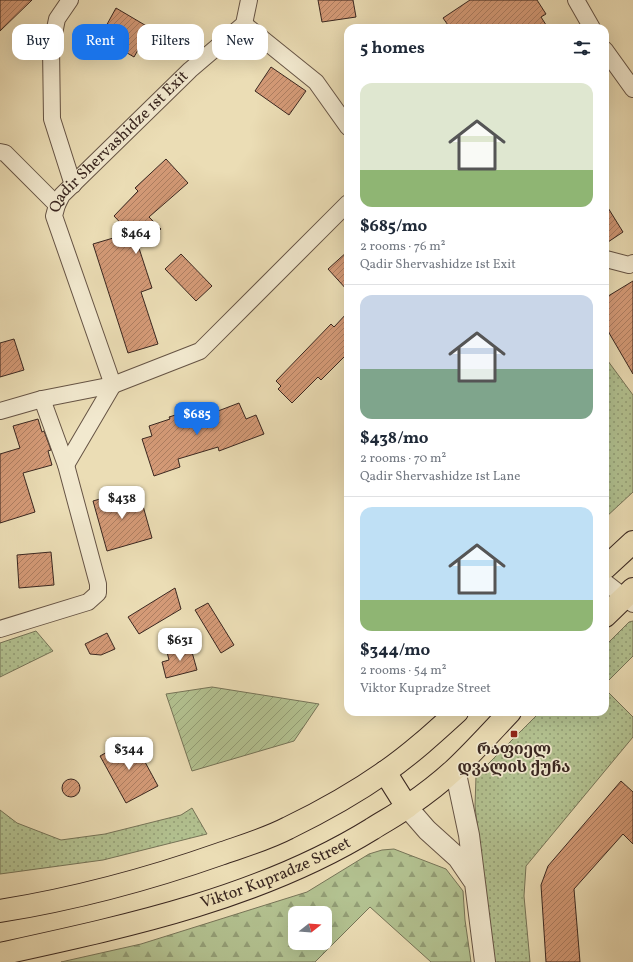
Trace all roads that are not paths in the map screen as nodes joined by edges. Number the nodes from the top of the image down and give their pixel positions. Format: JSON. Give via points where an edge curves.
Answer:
{"nodes":[{"id":1,"x":70,"y":0,"type":"edge"},
{"id":2,"x":249,"y":0,"type":"edge"},
{"id":3,"x":576,"y":0,"type":"edge"},
{"id":4,"x":244,"y":24,"type":"edge"},
{"id":5,"x":590,"y":24,"type":"edge"},
{"id":6,"x":268,"y":43,"type":"edge"},
{"id":7,"x":212,"y":51,"type":"edge"},
{"id":8,"x":609,"y":56,"type":"edge"},
{"id":9,"x":633,"y":89,"type":"edge"},
{"id":10,"x":344,"y":121,"type":"edge"},
{"id":11,"x":0,"y":152,"type":"edge"},
{"id":12,"x":73,"y":185,"type":"junction"},
{"id":13,"x":57,"y":205,"type":"junction"},
{"id":14,"x":344,"y":207,"type":"edge"},
{"id":15,"x":609,"y":260,"type":"edge"},
{"id":16,"x":633,"y":263,"type":"edge"},
{"id":17,"x":114,"y":385,"type":"junction"},
{"id":18,"x":42,"y":399,"type":"junction"},
{"id":19,"x":0,"y":411,"type":"edge"},
{"id":20,"x":66,"y":465,"type":"junction"},
{"id":21,"x":633,"y":542,"type":"edge"},
{"id":22,"x":609,"y":564,"type":"edge"},
{"id":23,"x":609,"y":584,"type":"edge"},
{"id":24,"x":630,"y":596,"type":"edge"},
{"id":25,"x":609,"y":613,"type":"edge"},
{"id":26,"x":0,"y":629,"type":"edge"},
{"id":27,"x":453,"y":716,"type":"edge"},
{"id":28,"x":506,"y":716,"type":"edge"},
{"id":29,"x":455,"y":769,"type":"junction"},
{"id":30,"x":385,"y":772,"type":"junction"},
{"id":31,"x":407,"y":807,"type":"junction"},
{"id":32,"x":474,"y":881,"type":"junction"},
{"id":33,"x":0,"y":911,"type":"edge"},
{"id":34,"x":0,"y":954,"type":"edge"},
{"id":35,"x":485,"y":962,"type":"edge"}],
"edges":[{"from":1,"to":12,"type":"street","via":[[56,19],[51,48],[52,119]]},
{"from":2,"to":4,"type":"street"},
{"from":3,"to":5,"type":"street"},
{"from":6,"to":10,"type":"street","via":[[316,82]]},
{"from":7,"to":12,"type":"street","name":"Qadir Shervashidze 1st Exit"},
{"from":8,"to":9,"type":"street"},
{"from":11,"to":13,"type":"street","via":[[5,153]]},
{"from":12,"to":13,"type":"street","name":"Qadir Shervashidze 1st Exit","via":[[62,195]]},
{"from":13,"to":17,"type":"street","name":"Qadir Shervashidze 1st Exit","via":[[54,216]]},
{"from":14,"to":17,"type":"street","via":[[200,351]]},
{"from":15,"to":16,"type":"street","via":[[628,265]]},
{"from":17,"to":18,"type":"street"},
{"from":17,"to":20,"type":"street"},
{"from":18,"to":19,"type":"street"},
{"from":18,"to":20,"type":"street"},
{"from":20,"to":26,"type":"street","via":[[98,584],[98,593],[88,602]]},
{"from":21,"to":22,"type":"main road"},
{"from":23,"to":24,"type":"street"},
{"from":24,"to":25,"type":"main road"},
{"from":27,"to":30,"type":"main road"},
{"from":28,"to":29,"type":"main road","name":"Viktor Kupradze Street"},
{"from":29,"to":31,"type":"main road","name":"Viktor Kupradze Street"},
{"from":29,"to":32,"type":"street","via":[[469,835]]},
{"from":30,"to":31,"type":"main road"},
{"from":30,"to":33,"type":"main road","via":[[334,804],[287,829],[247,845],[143,879]]},
{"from":31,"to":32,"type":"street","via":[[427,830],[458,858]]},
{"from":31,"to":34,"type":"main road","name":"Viktor Kupradze Street","via":[[324,856],[290,872],[215,900],[95,933]]},
{"from":32,"to":35,"type":"street"}]}
